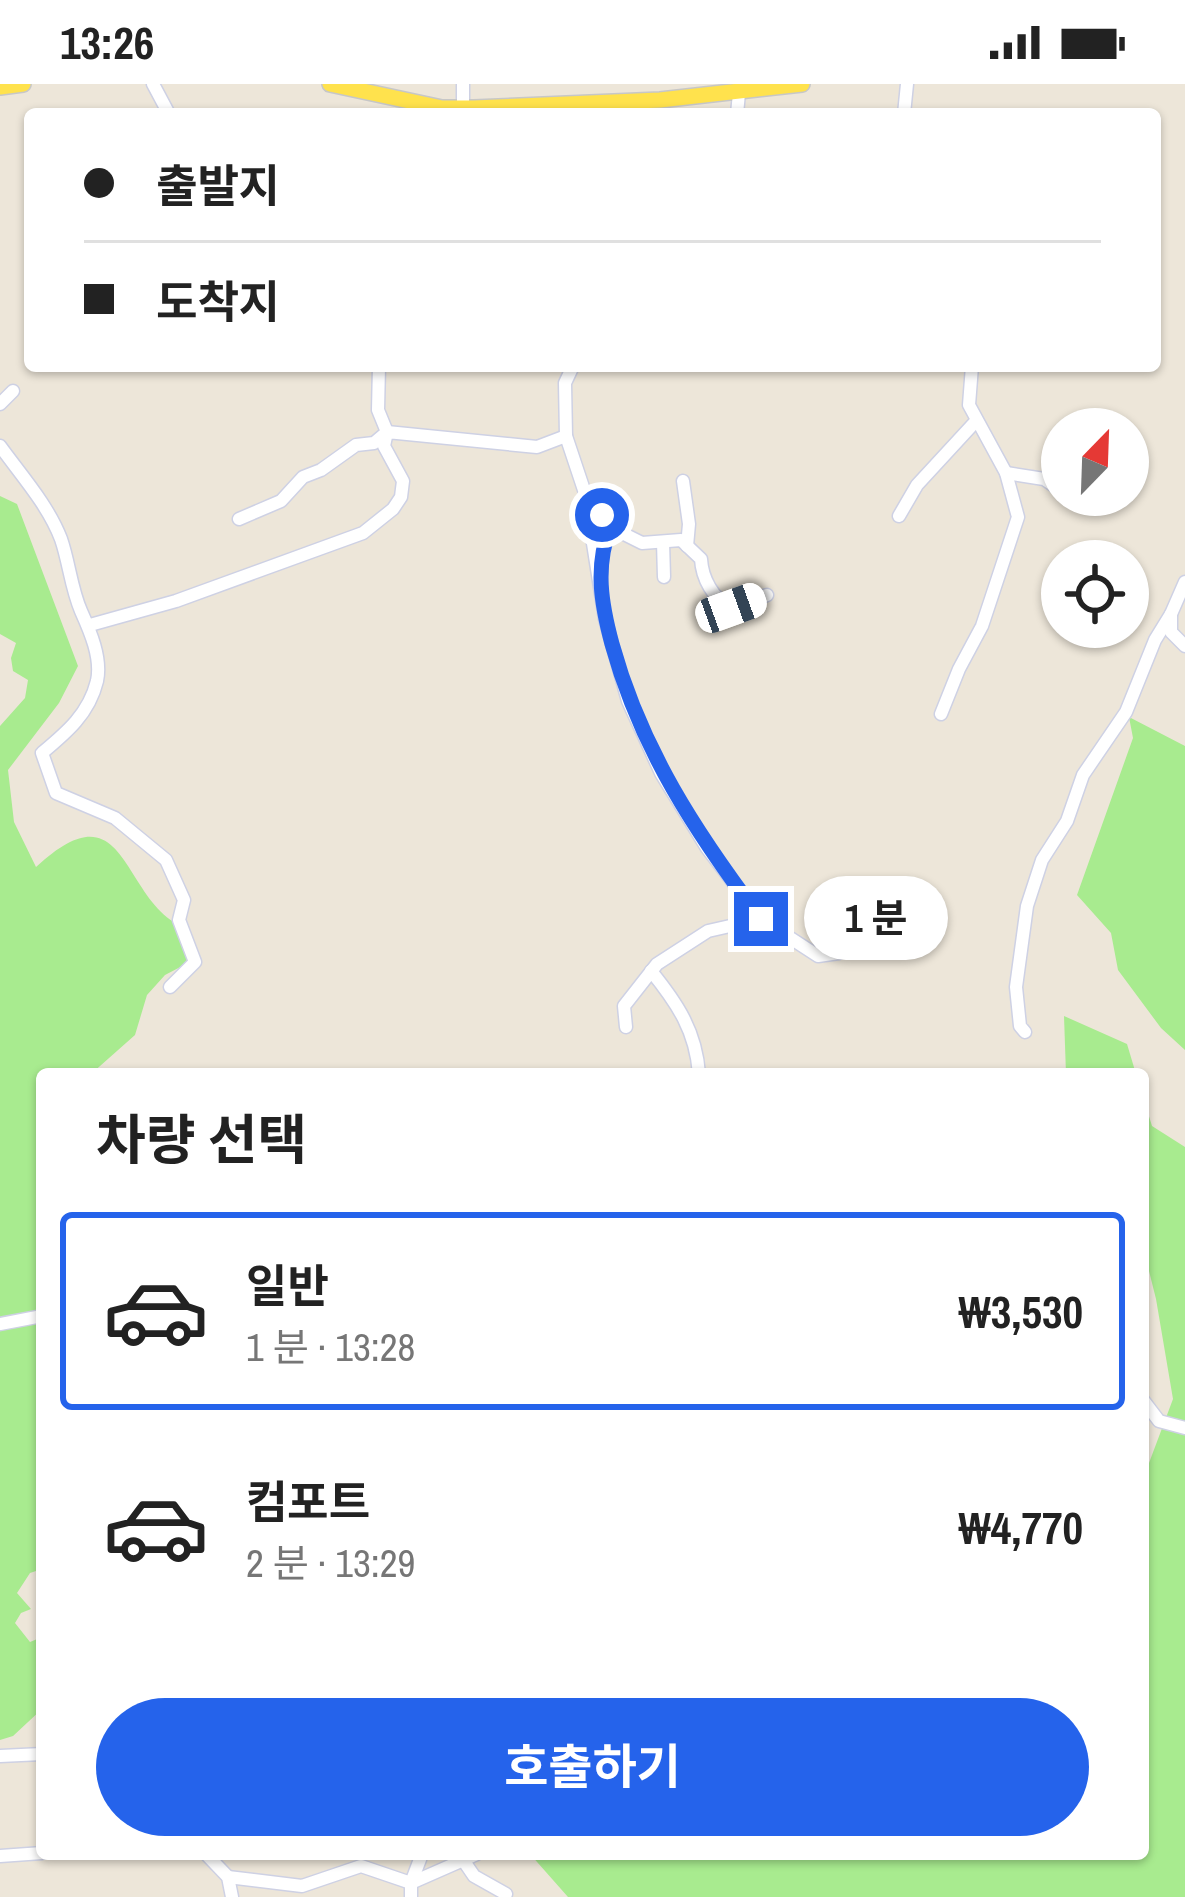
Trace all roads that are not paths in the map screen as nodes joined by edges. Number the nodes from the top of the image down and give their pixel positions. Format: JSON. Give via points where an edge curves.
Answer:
{"nodes":[{"id":1,"x":23,"y":84,"type":"edge"},
{"id":2,"x":330,"y":84,"type":"edge"},
{"id":3,"x":350,"y":84,"type":"edge"},
{"id":4,"x":463,"y":84,"type":"edge"},
{"id":5,"x":762,"y":84,"type":"edge"},
{"id":6,"x":802,"y":84,"type":"edge"},
{"id":7,"x":0,"y":87,"type":"edge"},
{"id":8,"x":683,"y":87,"type":"edge"},
{"id":9,"x":729,"y":88,"type":"edge"},
{"id":10,"x":463,"y":104,"type":"junction"},
{"id":11,"x":380,"y":372,"type":"edge"},
{"id":12,"x":570,"y":372,"type":"edge"},
{"id":13,"x":972,"y":372,"type":"edge"},
{"id":14,"x":13,"y":391,"type":"dead end"},
{"id":15,"x":0,"y":404,"type":"edge"},
{"id":16,"x":976,"y":422,"type":"junction"},
{"id":17,"x":387,"y":432,"type":"junction"},
{"id":18,"x":566,"y":436,"type":"junction"},
{"id":19,"x":2,"y":453,"type":"edge"},
{"id":20,"x":1006,"y":472,"type":"junction"},
{"id":21,"x":1041,"y":478,"type":"edge"},
{"id":22,"x":683,"y":481,"type":"dead end"},
{"id":23,"x":583,"y":487,"type":"junction"},
{"id":24,"x":899,"y":516,"type":"dead end"},
{"id":25,"x":238,"y":519,"type":"dead end"},
{"id":26,"x":610,"y":527,"type":"junction"},
{"id":27,"x":663,"y":542,"type":"junction"},
{"id":28,"x":687,"y":546,"type":"junction"},
{"id":29,"x":598,"y":558,"type":"junction"},
{"id":30,"x":664,"y":577,"type":"dead end"},
{"id":31,"x":1185,"y":582,"type":"edge"},
{"id":32,"x":766,"y":595,"type":"dead end"},
{"id":33,"x":1171,"y":614,"type":"junction"},
{"id":34,"x":90,"y":625,"type":"junction"},
{"id":35,"x":1185,"y":646,"type":"edge"},
{"id":36,"x":941,"y":713,"type":"dead end"},
{"id":37,"x":863,"y":886,"type":"dead end"},
{"id":38,"x":764,"y":914,"type":"junction"},
{"id":39,"x":651,"y":970,"type":"junction"},
{"id":40,"x":170,"y":987,"type":"dead end"},
{"id":41,"x":626,"y":1027,"type":"dead end"},
{"id":42,"x":1024,"y":1032,"type":"dead end"},
{"id":43,"x":698,"y":1068,"type":"edge"},
{"id":44,"x":36,"y":1317,"type":"edge"},
{"id":45,"x":0,"y":1324,"type":"edge"},
{"id":46,"x":1149,"y":1408,"type":"edge"},
{"id":47,"x":1185,"y":1429,"type":"edge"},
{"id":48,"x":36,"y":1754,"type":"edge"},
{"id":49,"x":0,"y":1756,"type":"edge"},
{"id":50,"x":36,"y":1853,"type":"edge"},
{"id":51,"x":0,"y":1856,"type":"edge"},
{"id":52,"x":214,"y":1860,"type":"edge"},
{"id":53,"x":420,"y":1860,"type":"edge"},
{"id":54,"x":462,"y":1860,"type":"edge"},
{"id":55,"x":468,"y":1860,"type":"edge"},
{"id":56,"x":228,"y":1877,"type":"junction"},
{"id":57,"x":411,"y":1890,"type":"edge"},
{"id":58,"x":506,"y":1894,"type":"edge"},
{"id":59,"x":232,"y":1897,"type":"edge"}],
"edges":[{"from":1,"to":7,"type":"main road"},
{"from":2,"to":9,"type":"main road","via":[[442,108],[546,107]]},
{"from":3,"to":10,"type":"main road"},
{"from":4,"to":10,"type":"street"},
{"from":5,"to":9,"type":"main road"},
{"from":6,"to":9,"type":"main road"},
{"from":8,"to":9,"type":"main road"},
{"from":8,"to":10,"type":"main road"},
{"from":11,"to":17,"type":"street","via":[[378,410]]},
{"from":12,"to":18,"type":"street"},
{"from":13,"to":16,"type":"street"},
{"from":14,"to":15,"type":"street"},
{"from":16,"to":20,"type":"street"},
{"from":16,"to":24,"type":"street"},
{"from":17,"to":18,"type":"street","via":[[537,448]]},
{"from":17,"to":25,"type":"street","via":[[303,477],[281,501]]},
{"from":17,"to":34,"type":"street","via":[[401,497],[363,533]]},
{"from":18,"to":23,"type":"street"},
{"from":19,"to":34,"type":"street","via":[[59,535]]},
{"from":20,"to":21,"type":"street"},
{"from":20,"to":36,"type":"street","via":[[1017,502],[1016,533]]},
{"from":22,"to":28,"type":"street"},
{"from":23,"to":26,"type":"street"},
{"from":23,"to":29,"type":"street"},
{"from":26,"to":27,"type":"street","via":[[642,544]]},
{"from":26,"to":29,"type":"street"},
{"from":27,"to":28,"type":"street"},
{"from":27,"to":30,"type":"street"},
{"from":28,"to":32,"type":"street","via":[[722,604]]},
{"from":29,"to":38,"type":"street","via":[[605,619],[661,773],[707,848]]},
{"from":31,"to":33,"type":"street"},
{"from":33,"to":35,"type":"street","via":[[1171,632]]},
{"from":33,"to":42,"type":"street","via":[[1042,860],[1016,987]]},
{"from":34,"to":40,"type":"street","via":[[99,675],[89,705],[42,754],[56,794],[115,818],[166,860],[184,900],[179,920],[195,962]]},
{"from":37,"to":38,"type":"street","via":[[839,953],[818,956]]},
{"from":38,"to":39,"type":"street","via":[[708,931]]},
{"from":39,"to":41,"type":"street","via":[[624,1006]]},
{"from":39,"to":43,"type":"street","via":[[680,1007]]},
{"from":44,"to":45,"type":"street"},
{"from":46,"to":47,"type":"street","via":[[1159,1421]]},
{"from":48,"to":49,"type":"street"},
{"from":50,"to":51,"type":"street"},
{"from":52,"to":56,"type":"street"},
{"from":53,"to":57,"type":"street"},
{"from":54,"to":57,"type":"street"},
{"from":55,"to":58,"type":"street","via":[[474,1876]]},
{"from":56,"to":57,"type":"street","via":[[302,1886],[361,1866]]},
{"from":56,"to":59,"type":"street"}]}
